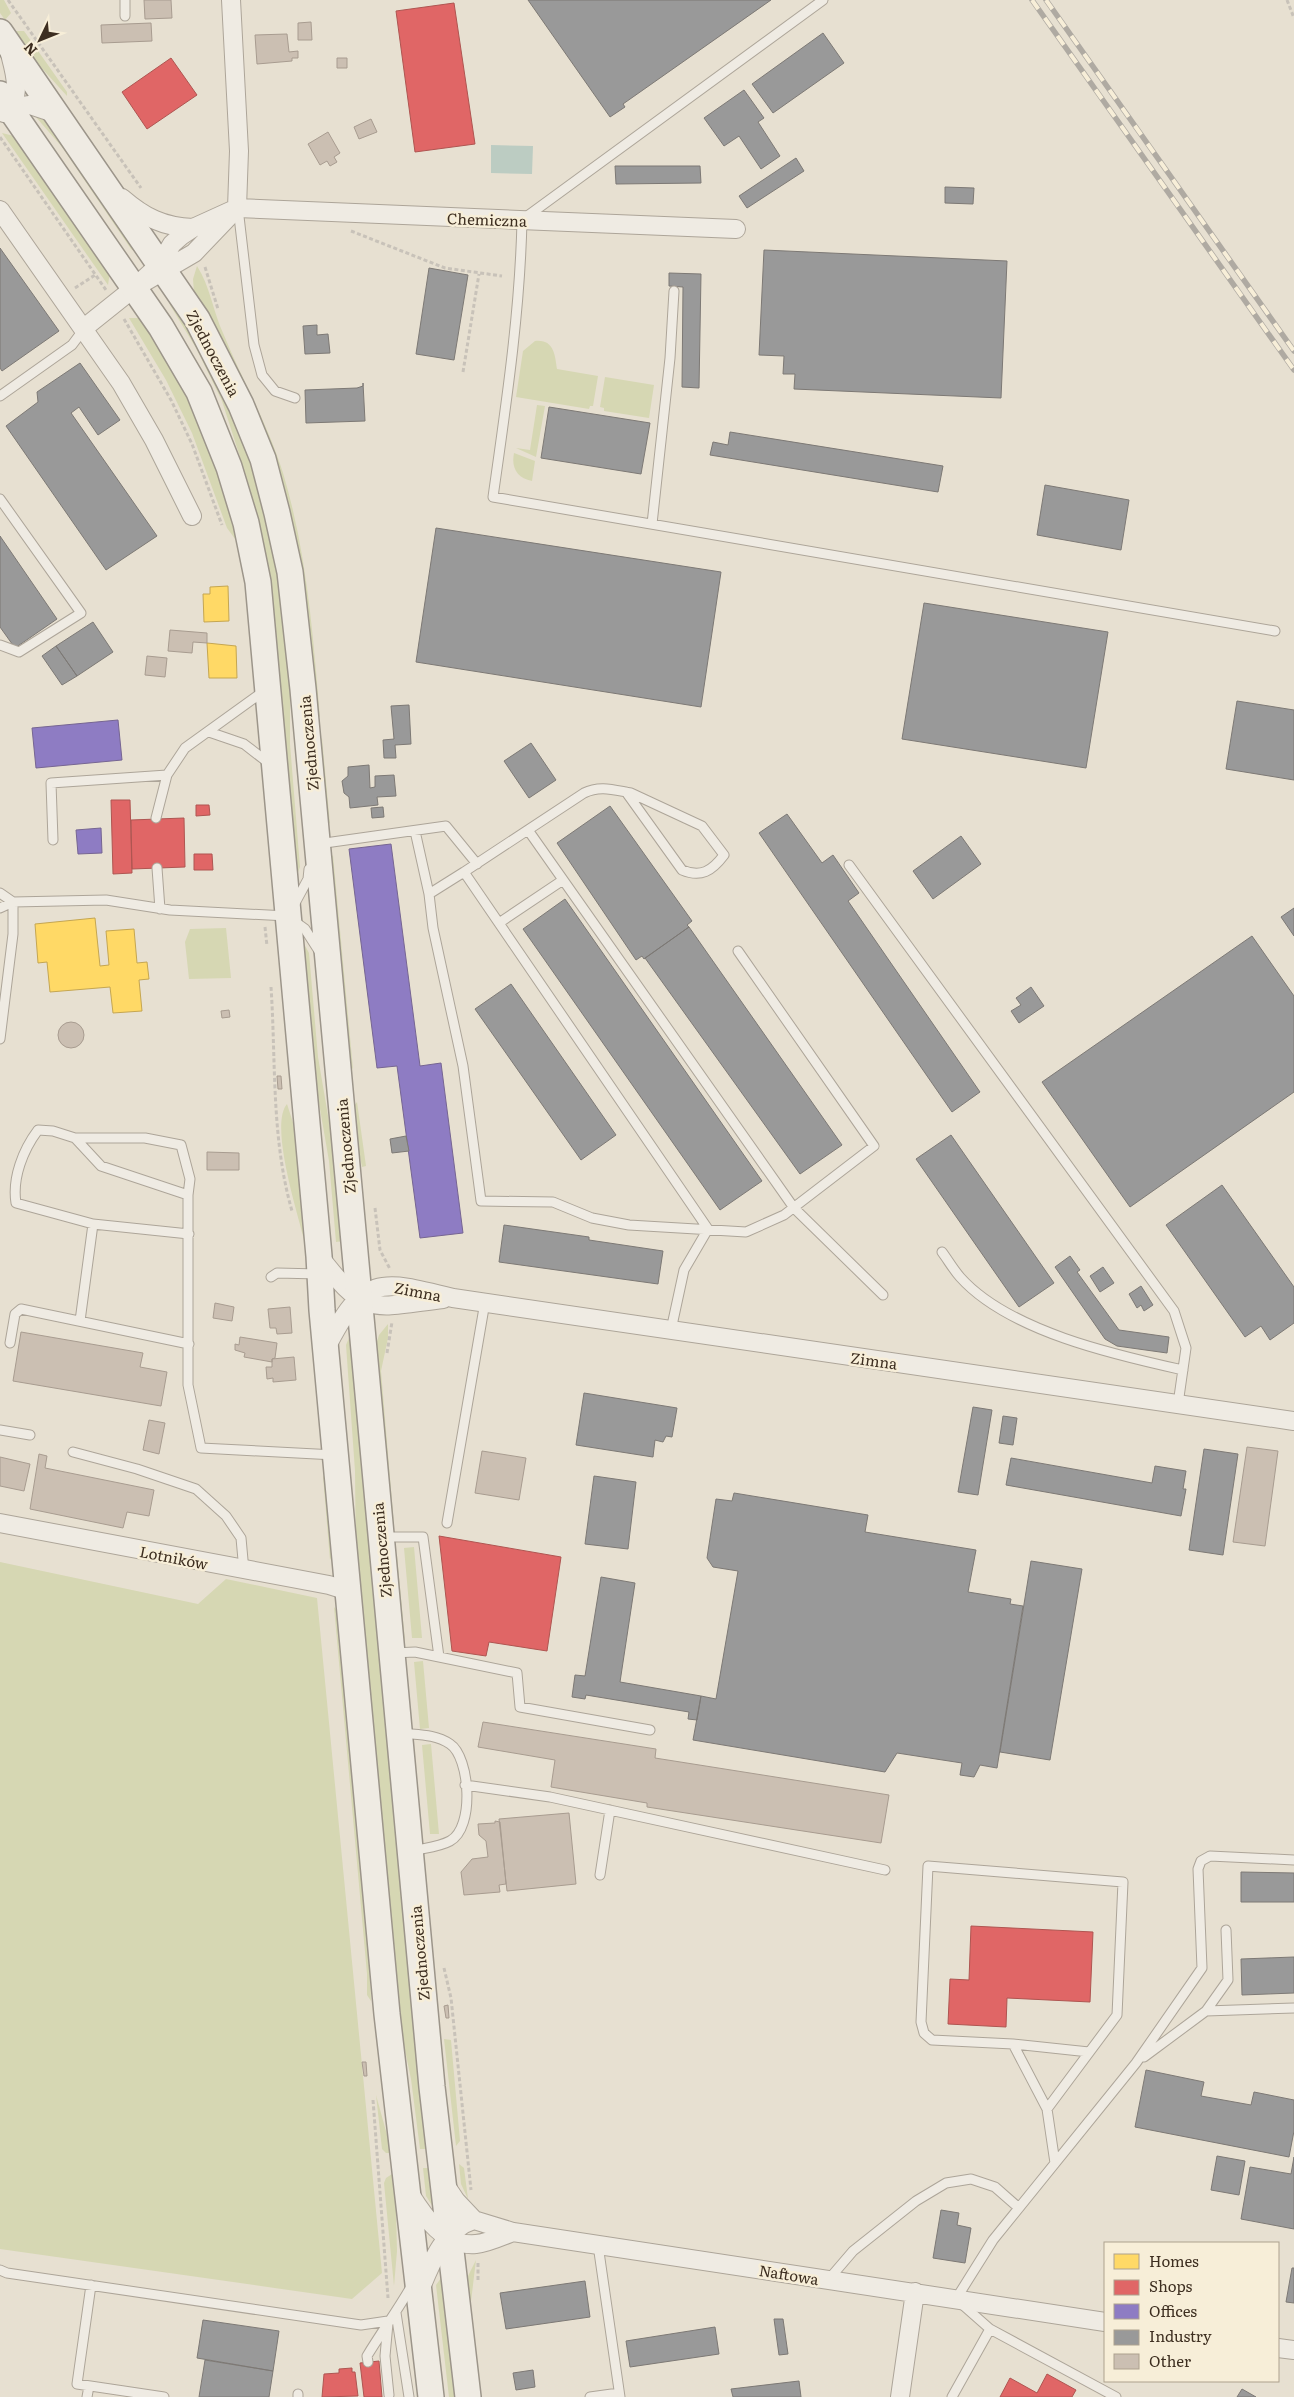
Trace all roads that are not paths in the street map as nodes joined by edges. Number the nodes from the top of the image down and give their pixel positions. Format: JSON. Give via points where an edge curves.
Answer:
{"nodes":[{"id":1,"x":125,"y":0,"type":"edge"},
{"id":2,"x":231,"y":0,"type":"edge"},
{"id":3,"x":823,"y":0,"type":"edge"},
{"id":4,"x":125,"y":16,"type":"dead end"},
{"id":5,"x":3,"y":35,"type":"edge"},
{"id":6,"x":4,"y":106,"type":"edge"},
{"id":7,"x":58,"y":114,"type":"junction"},
{"id":8,"x":105,"y":183,"type":"junction"},
{"id":9,"x":238,"y":208,"type":"junction"},
{"id":10,"x":0,"y":210,"type":"edge"},
{"id":11,"x":522,"y":220,"type":"junction"},
{"id":12,"x":193,"y":228,"type":"junction"},
{"id":13,"x":736,"y":229,"type":"dead end"},
{"id":14,"x":162,"y":267,"type":"junction"},
{"id":15,"x":674,"y":290,"type":"dead end"},
{"id":16,"x":139,"y":295,"type":"junction"},
{"id":17,"x":84,"y":328,"type":"junction"},
{"id":18,"x":0,"y":396,"type":"edge"},
{"id":19,"x":295,"y":398,"type":"dead end"},
{"id":20,"x":0,"y":499,"type":"edge"},
{"id":21,"x":192,"y":516,"type":"dead end"},
{"id":22,"x":652,"y":524,"type":"junction"},
{"id":23,"x":1275,"y":631,"type":"dead end"},
{"id":24,"x":0,"y":645,"type":"edge"},
{"id":25,"x":268,"y":687,"type":"junction"},
{"id":26,"x":209,"y":732,"type":"junction"},
{"id":27,"x":274,"y":768,"type":"junction"},
{"id":28,"x":167,"y":775,"type":"junction"},
{"id":29,"x":626,"y":792,"type":"junction"},
{"id":30,"x":156,"y":818,"type":"dead end"},
{"id":31,"x":315,"y":819,"type":"junction"},
{"id":32,"x":528,"y":830,"type":"junction"},
{"id":33,"x":414,"y":831,"type":"junction"},
{"id":34,"x":53,"y":840,"type":"dead end"},
{"id":35,"x":317,"y":844,"type":"junction"},
{"id":36,"x":477,"y":864,"type":"junction"},
{"id":37,"x":849,"y":865,"type":"dead end"},
{"id":38,"x":157,"y":868,"type":"dead end"},
{"id":39,"x":464,"y":872,"type":"junction"},
{"id":40,"x":563,"y":880,"type":"junction"},
{"id":41,"x":0,"y":893,"type":"edge"},
{"id":42,"x":429,"y":894,"type":"junction"},
{"id":43,"x":13,"y":902,"type":"junction"},
{"id":44,"x":0,"y":908,"type":"edge"},
{"id":45,"x":160,"y":908,"type":"junction"},
{"id":46,"x":275,"y":916,"type":"junction"},
{"id":47,"x":499,"y":923,"type":"junction"},
{"id":48,"x":738,"y":951,"type":"dead end"},
{"id":49,"x":329,"y":967,"type":"junction"},
{"id":50,"x":0,"y":1039,"type":"edge"},
{"id":51,"x":75,"y":1138,"type":"junction"},
{"id":52,"x":188,"y":1194,"type":"junction"},
{"id":53,"x":794,"y":1208,"type":"junction"},
{"id":54,"x":93,"y":1224,"type":"junction"},
{"id":55,"x":708,"y":1229,"type":"junction"},
{"id":56,"x":189,"y":1234,"type":"junction"},
{"id":57,"x":942,"y":1252,"type":"dead end"},
{"id":58,"x":319,"y":1265,"type":"junction"},
{"id":59,"x":271,"y":1277,"type":"dead end"},
{"id":60,"x":883,"y":1295,"type":"dead end"},
{"id":61,"x":358,"y":1300,"type":"junction"},
{"id":62,"x":485,"y":1302,"type":"junction"},
{"id":63,"x":80,"y":1321,"type":"junction"},
{"id":64,"x":671,"y":1330,"type":"junction"},
{"id":65,"x":10,"y":1342,"type":"dead end"},
{"id":66,"x":190,"y":1344,"type":"junction"},
{"id":67,"x":325,"y":1349,"type":"junction"},
{"id":68,"x":1183,"y":1370,"type":"junction"},
{"id":69,"x":1178,"y":1404,"type":"junction"},
{"id":70,"x":1294,"y":1421,"type":"edge"},
{"id":71,"x":0,"y":1430,"type":"edge"},
{"id":72,"x":30,"y":1435,"type":"dead end"},
{"id":73,"x":73,"y":1452,"type":"dead end"},
{"id":74,"x":335,"y":1455,"type":"junction"},
{"id":75,"x":0,"y":1523,"type":"edge"},
{"id":76,"x":447,"y":1523,"type":"dead end"},
{"id":77,"x":380,"y":1538,"type":"junction"},
{"id":78,"x":244,"y":1571,"type":"junction"},
{"id":79,"x":348,"y":1591,"type":"junction"},
{"id":80,"x":391,"y":1653,"type":"junction"},
{"id":81,"x":439,"y":1657,"type":"junction"},
{"id":82,"x":650,"y":1730,"type":"dead end"},
{"id":83,"x":398,"y":1733,"type":"junction"},
{"id":84,"x":465,"y":1785,"type":"junction"},
{"id":85,"x":610,"y":1810,"type":"junction"},
{"id":86,"x":410,"y":1851,"type":"junction"},
{"id":87,"x":1294,"y":1860,"type":"edge"},
{"id":88,"x":885,"y":1870,"type":"dead end"},
{"id":89,"x":600,"y":1875,"type":"dead end"},
{"id":90,"x":1226,"y":1930,"type":"dead end"},
{"id":91,"x":1294,"y":2008,"type":"edge"},
{"id":92,"x":1206,"y":2011,"type":"junction"},
{"id":93,"x":1013,"y":2044,"type":"junction"},
{"id":94,"x":1089,"y":2052,"type":"junction"},
{"id":95,"x":1136,"y":2063,"type":"junction"},
{"id":96,"x":1047,"y":2109,"type":"junction"},
{"id":97,"x":1055,"y":2163,"type":"junction"},
{"id":98,"x":442,"y":2180,"type":"junction"},
{"id":99,"x":407,"y":2190,"type":"junction"},
{"id":100,"x":1019,"y":2208,"type":"junction"},
{"id":101,"x":474,"y":2220,"type":"junction"},
{"id":102,"x":514,"y":2232,"type":"junction"},
{"id":103,"x":448,"y":2237,"type":"junction"},
{"id":104,"x":598,"y":2245,"type":"junction"},
{"id":105,"x":0,"y":2270,"type":"edge"},
{"id":106,"x":829,"y":2280,"type":"junction"},
{"id":107,"x":91,"y":2285,"type":"junction"},
{"id":108,"x":417,"y":2287,"type":"junction"},
{"id":109,"x":915,"y":2292,"type":"junction"},
{"id":110,"x":956,"y":2299,"type":"junction"},
{"id":111,"x":396,"y":2313,"type":"junction"},
{"id":112,"x":388,"y":2321,"type":"junction"},
{"id":113,"x":1104,"y":2322,"type":"edge"},
{"id":114,"x":990,"y":2329,"type":"junction"},
{"id":115,"x":1279,"y":2348,"type":"edge"},
{"id":116,"x":1294,"y":2350,"type":"edge"},
{"id":117,"x":368,"y":2362,"type":"dead end"},
{"id":118,"x":89,"y":2386,"type":"junction"},
{"id":119,"x":389,"y":2395,"type":"dead end"},
{"id":120,"x":619,"y":2395,"type":"edge"},
{"id":121,"x":87,"y":2397,"type":"edge"},
{"id":122,"x":164,"y":2397,"type":"edge"},
{"id":123,"x":409,"y":2397,"type":"edge"},
{"id":124,"x":431,"y":2397,"type":"edge"},
{"id":125,"x":468,"y":2397,"type":"edge"},
{"id":126,"x":590,"y":2397,"type":"edge"},
{"id":127,"x":900,"y":2397,"type":"edge"},
{"id":128,"x":952,"y":2397,"type":"edge"},
{"id":129,"x":1116,"y":2397,"type":"edge"}],
"edges":[{"from":1,"to":4,"type":"lane"},
{"from":2,"to":9,"type":"street","via":[[239,151]]},
{"from":3,"to":11,"type":"lane"},
{"from":5,"to":6,"type":"street","name":"Zjednoczenia","via":[[16,74],[15,99]]},
{"from":5,"to":7,"type":"main road","name":"Zjednoczenia"},
{"from":6,"to":7,"type":"street","via":[[30,105]]},
{"from":6,"to":16,"type":"main road","name":"Zjednoczenia"},
{"from":7,"to":8,"type":"main road","name":"Zjednoczenia"},
{"from":8,"to":12,"type":"street","name":"Chemiczna","via":[[136,210],[156,222]]},
{"from":8,"to":14,"type":"main road","name":"Zjednoczenia"},
{"from":9,"to":11,"type":"street","name":"Chemiczna"},
{"from":9,"to":12,"type":"street","name":"Chemiczna"},
{"from":9,"to":14,"type":"street","name":"Chemiczna","via":[[194,253],[180,263]]},
{"from":9,"to":19,"type":"lane","via":[[254,345],[262,375],[275,392]]},
{"from":10,"to":17,"type":"street"},
{"from":11,"to":13,"type":"street","name":"Chemiczna"},
{"from":11,"to":22,"type":"lane","via":[[521,273],[510,379],[493,497]]},
{"from":12,"to":14,"type":"street","name":"Chemiczna","via":[[172,244]]},
{"from":14,"to":16,"type":"street","name":"Chemiczna"},
{"from":14,"to":31,"type":"main road","name":"Zjednoczenia","via":[[197,319],[241,404],[259,449],[275,504],[291,581]]},
{"from":15,"to":22,"type":"lane"},
{"from":16,"to":17,"type":"street","via":[[114,303]]},
{"from":16,"to":25,"type":"main road","name":"Zjednoczenia","via":[[174,346],[199,392],[229,467],[246,523],[258,582]]},
{"from":17,"to":18,"type":"lane","via":[[72,345]]},
{"from":17,"to":21,"type":"street","via":[[154,440]]},
{"from":20,"to":24,"type":"lane","via":[[80,613],[19,652]]},
{"from":22,"to":23,"type":"lane"},
{"from":25,"to":26,"type":"lane"},
{"from":25,"to":27,"type":"main road","name":"Zjednoczenia"},
{"from":26,"to":27,"type":"lane","via":[[244,744]]},
{"from":26,"to":28,"type":"lane","via":[[185,748]]},
{"from":27,"to":46,"type":"main road","name":"Zjednoczenia"},
{"from":28,"to":30,"type":"lane"},
{"from":28,"to":34,"type":"lane","via":[[50,783]]},
{"from":29,"to":29,"type":"lane","via":[[702,826],[724,855],[707,872],[694,875],[682,870]]},
{"from":29,"to":32,"type":"lane","via":[[596,787]]},
{"from":31,"to":35,"type":"main road","name":"Zjednoczenia"},
{"from":31,"to":46,"type":"lane","via":[[308,880]]},
{"from":32,"to":36,"type":"lane"},
{"from":32,"to":40,"type":"lane"},
{"from":33,"to":35,"type":"lane"},
{"from":33,"to":36,"type":"lane","via":[[446,826]]},
{"from":33,"to":42,"type":"lane"},
{"from":35,"to":49,"type":"main road","name":"Zjednoczenia"},
{"from":36,"to":39,"type":"lane"},
{"from":37,"to":68,"type":"lane","via":[[1174,1311],[1186,1348]]},
{"from":38,"to":45,"type":"lane"},
{"from":39,"to":42,"type":"lane"},
{"from":39,"to":47,"type":"lane"},
{"from":40,"to":47,"type":"lane"},
{"from":40,"to":53,"type":"lane"},
{"from":41,"to":43,"type":"lane"},
{"from":42,"to":55,"type":"lane","via":[[433,928],[464,1066],[481,1201],[553,1202],[592,1218],[629,1225]]},
{"from":43,"to":44,"type":"lane"},
{"from":43,"to":45,"type":"lane","via":[[106,900]]},
{"from":43,"to":50,"type":"lane","via":[[14,934]]},
{"from":45,"to":46,"type":"lane"},
{"from":46,"to":49,"type":"lane","via":[[305,929]]},
{"from":46,"to":58,"type":"main road","name":"Zjednoczenia"},
{"from":47,"to":55,"type":"lane"},
{"from":48,"to":53,"type":"lane","via":[[874,1146]]},
{"from":49,"to":61,"type":"main road","name":"Zjednoczenia"},
{"from":51,"to":52,"type":"lane","via":[[101,1166]]},
{"from":51,"to":52,"type":"lane","via":[[145,1138],[181,1146],[190,1180]]},
{"from":51,"to":54,"type":"lane","via":[[38,1130],[27,1145],[19,1170],[14,1188],[16,1203]]},
{"from":52,"to":56,"type":"lane"},
{"from":53,"to":55,"type":"lane","via":[[746,1232]]},
{"from":53,"to":60,"type":"lane"},
{"from":54,"to":56,"type":"lane"},
{"from":54,"to":63,"type":"lane"},
{"from":55,"to":64,"type":"lane","via":[[684,1270]]},
{"from":56,"to":66,"type":"lane"},
{"from":57,"to":68,"type":"lane","via":[[960,1277],[1011,1315],[1120,1356]]},
{"from":58,"to":59,"type":"lane","via":[[276,1273]]},
{"from":58,"to":61,"type":"street"},
{"from":58,"to":67,"type":"main road","name":"Zjednoczenia"},
{"from":61,"to":62,"type":"street","name":"Zimna","via":[[370,1289],[391,1285]]},
{"from":61,"to":67,"type":"street","name":"Zimna","via":[[339,1322]]},
{"from":61,"to":77,"type":"main road","name":"Zjednoczenia"},
{"from":62,"to":64,"type":"street","name":"Zimna"},
{"from":62,"to":76,"type":"lane"},
{"from":63,"to":65,"type":"lane","via":[[21,1309],[15,1314]]},
{"from":63,"to":66,"type":"lane"},
{"from":64,"to":69,"type":"street","name":"Zimna"},
{"from":66,"to":74,"type":"lane","via":[[188,1385],[201,1448]]},
{"from":67,"to":74,"type":"main road","name":"Zjednoczenia"},
{"from":68,"to":69,"type":"lane"},
{"from":69,"to":70,"type":"street","name":"Zimna"},
{"from":71,"to":72,"type":"lane"},
{"from":73,"to":78,"type":"lane","via":[[196,1489],[226,1516],[241,1538]]},
{"from":74,"to":79,"type":"main road","name":"Zjednoczenia"},
{"from":75,"to":78,"type":"street","name":"Lotników"},
{"from":77,"to":80,"type":"main road","name":"Zjednoczenia"},
{"from":77,"to":81,"type":"lane","via":[[423,1537]]},
{"from":78,"to":79,"type":"street","name":"Lotników"},
{"from":79,"to":99,"type":"main road","name":"Zjednoczenia","via":[[387,2014]]},
{"from":80,"to":81,"type":"lane","via":[[410,1652]]},
{"from":80,"to":83,"type":"main road","name":"Zjednoczenia"},
{"from":81,"to":82,"type":"lane","via":[[517,1673],[520,1707]]},
{"from":83,"to":84,"type":"lane","via":[[434,1736],[451,1744],[460,1754]]},
{"from":83,"to":86,"type":"main road","name":"Zjednoczenia"},
{"from":84,"to":85,"type":"lane","via":[[550,1797]]},
{"from":84,"to":86,"type":"lane","via":[[468,1804],[465,1822],[458,1834],[450,1841]]},
{"from":85,"to":88,"type":"lane"},
{"from":85,"to":89,"type":"lane"},
{"from":86,"to":98,"type":"main road","name":"Zjednoczenia"},
{"from":87,"to":95,"type":"lane","via":[[1210,1856],[1201,1861],[1198,1869],[1202,1968]]},
{"from":90,"to":92,"type":"lane","via":[[1228,1980]]},
{"from":91,"to":92,"type":"lane"},
{"from":92,"to":95,"type":"lane"},
{"from":93,"to":94,"type":"lane"},
{"from":93,"to":94,"type":"lane","via":[[932,2040],[924,2033],[921,2022],[928,1866],[1123,1882],[1117,2015]]},
{"from":93,"to":96,"type":"lane"},
{"from":94,"to":96,"type":"lane"},
{"from":95,"to":97,"type":"lane"},
{"from":96,"to":97,"type":"lane"},
{"from":97,"to":100,"type":"lane"},
{"from":98,"to":101,"type":"street","name":"Naftowa"},
{"from":98,"to":103,"type":"main road","name":"Zjednoczenia"},
{"from":99,"to":103,"type":"street","name":"Zjednoczenia","via":[[433,2226]]},
{"from":99,"to":108,"type":"main road","name":"Zjednoczenia"},
{"from":100,"to":106,"type":"lane","via":[[995,2187],[971,2179],[946,2183],[916,2201],[853,2251]]},
{"from":100,"to":110,"type":"lane","via":[[993,2240]]},
{"from":101,"to":102,"type":"street","name":"Naftowa"},
{"from":101,"to":103,"type":"street","via":[[464,2223]]},
{"from":102,"to":103,"type":"street","name":"Zjednoczenia","via":[[477,2244],[458,2243]]},
{"from":102,"to":104,"type":"street","name":"Naftowa"},
{"from":103,"to":108,"type":"street"},
{"from":103,"to":125,"type":"main road","name":"Zjednoczenia"},
{"from":104,"to":106,"type":"street","name":"Naftowa"},
{"from":104,"to":120,"type":"lane"},
{"from":105,"to":107,"type":"lane"},
{"from":106,"to":109,"type":"street","name":"Naftowa"},
{"from":107,"to":112,"type":"lane","via":[[361,2325]]},
{"from":107,"to":118,"type":"lane","via":[[77,2384]]},
{"from":108,"to":111,"type":"lane"},
{"from":108,"to":124,"type":"main road","name":"Zjednoczenia"},
{"from":109,"to":110,"type":"street","name":"Naftowa"},
{"from":109,"to":127,"type":"street"},
{"from":110,"to":113,"type":"street","name":"Naftowa"},
{"from":110,"to":114,"type":"lane"},
{"from":111,"to":112,"type":"lane"},
{"from":111,"to":123,"type":"lane"},
{"from":112,"to":117,"type":"lane","via":[[367,2356]]},
{"from":112,"to":119,"type":"lane","via":[[385,2356]]},
{"from":114,"to":128,"type":"lane"},
{"from":114,"to":129,"type":"lane"},
{"from":115,"to":116,"type":"street"},
{"from":118,"to":121,"type":"lane"},
{"from":118,"to":122,"type":"lane"},
{"from":120,"to":126,"type":"lane"}]}
